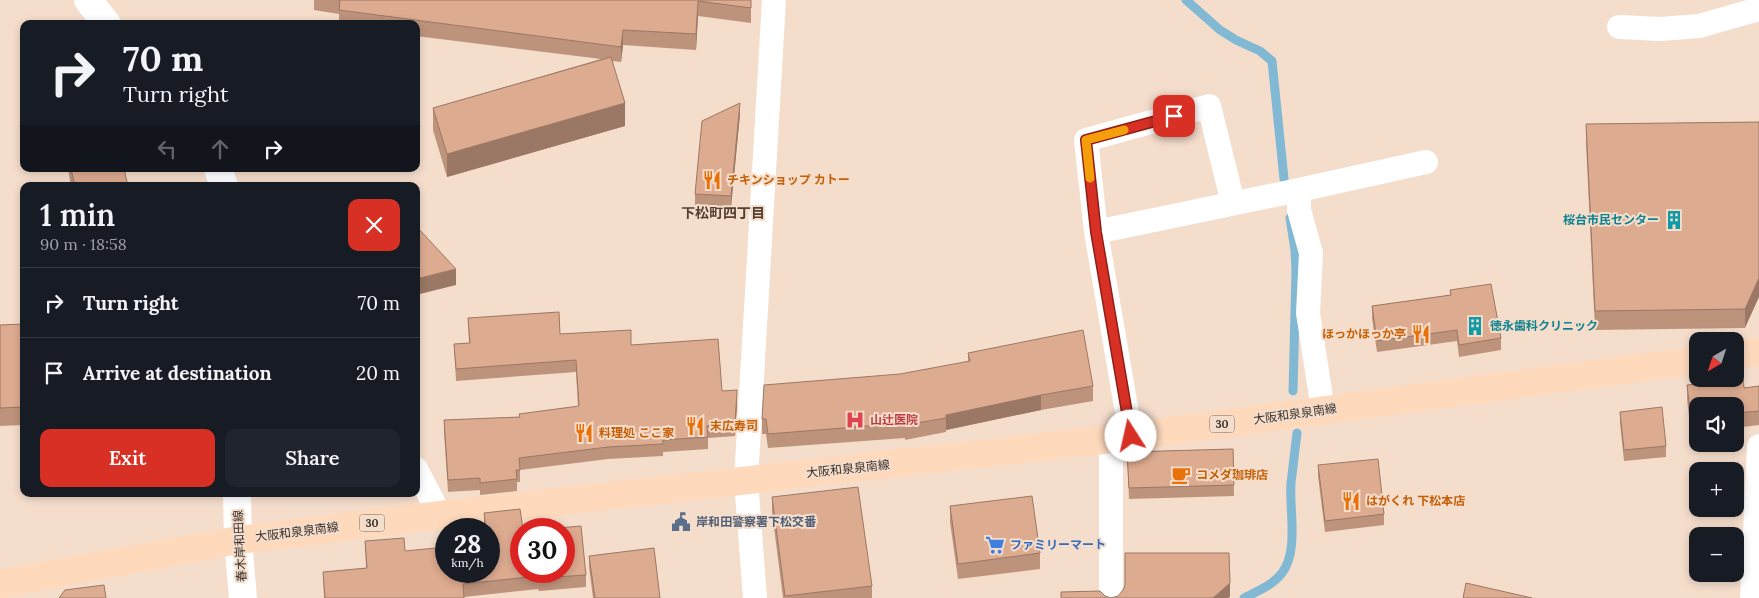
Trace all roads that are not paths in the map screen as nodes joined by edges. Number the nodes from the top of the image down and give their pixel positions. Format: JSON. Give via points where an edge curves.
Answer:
{"nodes":[{"id":1,"x":88,"y":0,"type":"edge"},
{"id":2,"x":774,"y":0,"type":"edge"},
{"id":3,"x":1759,"y":8,"type":"edge"},
{"id":4,"x":104,"y":20,"type":"edge"},
{"id":5,"x":1619,"y":27,"type":"dead end"},
{"id":6,"x":1426,"y":162,"type":"dead end"},
{"id":7,"x":1299,"y":190,"type":"junction"},
{"id":8,"x":1233,"y":203,"type":"junction"},
{"id":9,"x":1096,"y":232,"type":"junction"},
{"id":10,"x":1759,"y":352,"type":"edge"},
{"id":11,"x":1744,"y":354,"type":"edge"},
{"id":12,"x":1689,"y":361,"type":"edge"},
{"id":13,"x":1323,"y":410,"type":"junction"},
{"id":14,"x":1121,"y":437,"type":"junction"},
{"id":15,"x":1759,"y":446,"type":"edge"},
{"id":16,"x":420,"y":477,"type":"edge"},
{"id":17,"x":746,"y":480,"type":"junction"},
{"id":18,"x":237,"y":497,"type":"edge"},
{"id":19,"x":440,"y":515,"type":"junction"},
{"id":20,"x":238,"y":540,"type":"junction"},
{"id":21,"x":0,"y":584,"type":"edge"},
{"id":22,"x":243,"y":598,"type":"edge"},
{"id":23,"x":755,"y":598,"type":"edge"},
{"id":24,"x":1111,"y":598,"type":"edge"},
{"id":25,"x":1752,"y":598,"type":"edge"}],
"edges":[{"from":1,"to":4,"type":"main road"},
{"from":2,"to":17,"type":"street"},
{"from":3,"to":5,"type":"street","via":[[1699,26],[1661,29]]},
{"from":6,"to":7,"type":"street"},
{"from":7,"to":8,"type":"street"},
{"from":7,"to":13,"type":"street","via":[[1299,210],[1311,253],[1308,313]]},
{"from":8,"to":9,"type":"street"},
{"from":8,"to":9,"type":"street","via":[[1209,106],[1086,140]]},
{"from":9,"to":14,"type":"street"},
{"from":10,"to":11,"type":"main road"},
{"from":12,"to":13,"type":"main road","name":"大阪和泉泉南線","number":"30"},
{"from":13,"to":14,"type":"main road","name":"大阪和泉泉南線","number":"30"},
{"from":14,"to":17,"type":"main road","name":"大阪和泉泉南線","number":"30"},
{"from":14,"to":24,"type":"street"},
{"from":15,"to":25,"type":"street"},
{"from":16,"to":19,"type":"street"},
{"from":17,"to":19,"type":"main road","name":"大阪和泉泉南線","number":"30"},
{"from":17,"to":23,"type":"street"},
{"from":18,"to":20,"type":"main road","name":"春木岸和田線"},
{"from":19,"to":20,"type":"main road","name":"大阪和泉泉南線","number":"30"},
{"from":20,"to":21,"type":"main road","name":"大阪和泉泉南線","number":"30"},
{"from":20,"to":22,"type":"main road","name":"春木岸和田線"}]}
